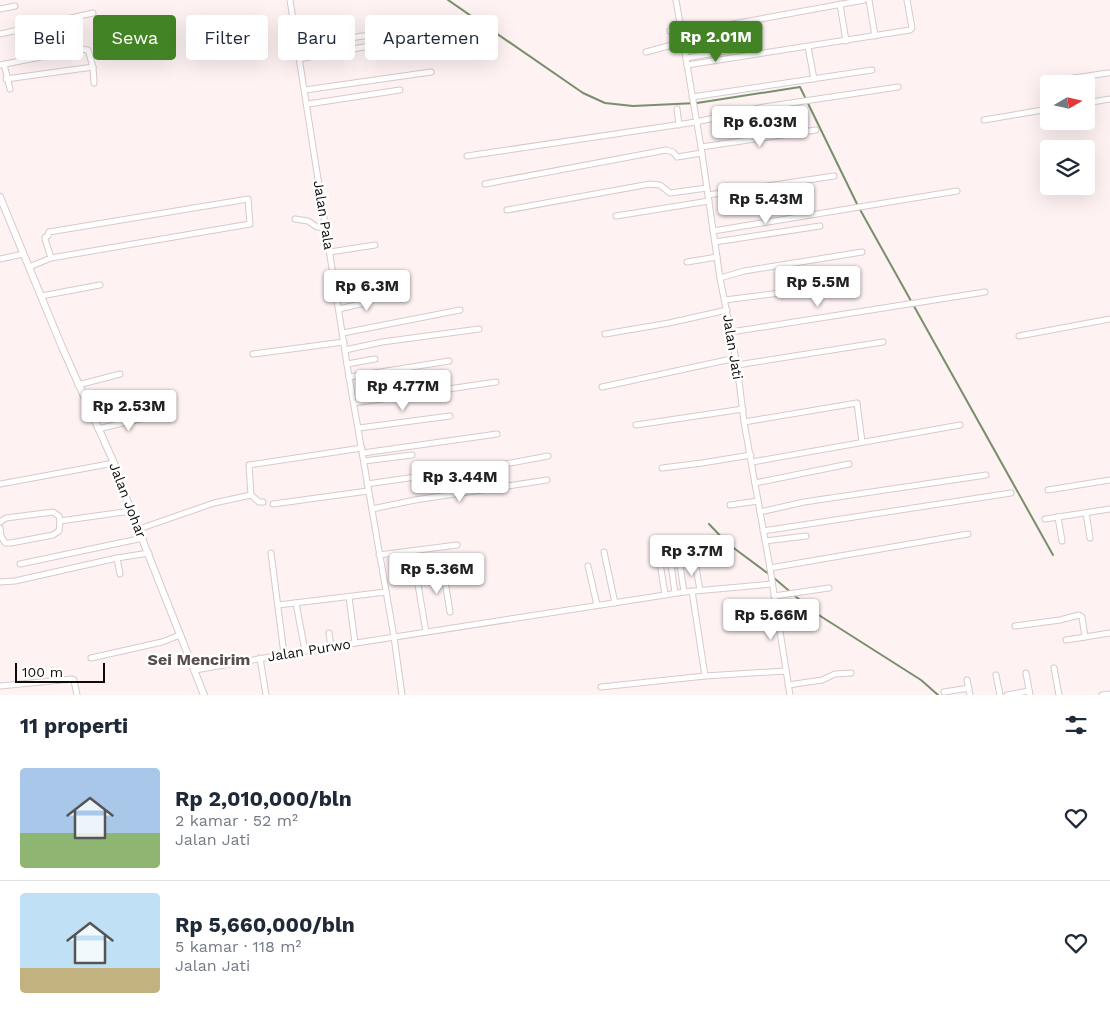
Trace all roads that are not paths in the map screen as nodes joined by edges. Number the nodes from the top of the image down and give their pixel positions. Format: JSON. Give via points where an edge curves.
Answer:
{"nodes":[{"id":1,"x":290,"y":0,"type":"edge"},
{"id":2,"x":676,"y":0,"type":"edge"},
{"id":3,"x":864,"y":0,"type":"edge"},
{"id":4,"x":869,"y":0,"type":"edge"},
{"id":5,"x":907,"y":0,"type":"edge"},
{"id":6,"x":840,"y":4,"type":"junction"},
{"id":7,"x":14,"y":6,"type":"dead end"},
{"id":8,"x":0,"y":9,"type":"edge"},
{"id":9,"x":93,"y":13,"type":"dead end"},
{"id":10,"x":292,"y":15,"type":"edge"},
{"id":11,"x":681,"y":29,"type":"junction"},
{"id":12,"x":670,"y":31,"type":"dead end"},
{"id":13,"x":0,"y":34,"type":"edge"},
{"id":14,"x":875,"y":36,"type":"junction"},
{"id":15,"x":846,"y":41,"type":"junction"},
{"id":16,"x":683,"y":42,"type":"junction"},
{"id":17,"x":808,"y":47,"type":"junction"},
{"id":18,"x":743,"y":48,"type":"dead end"},
{"id":19,"x":646,"y":52,"type":"dead end"},
{"id":20,"x":686,"y":58,"type":"junction"},
{"id":21,"x":299,"y":60,"type":"edge"},
{"id":22,"x":2,"y":65,"type":"edge"},
{"id":23,"x":687,"y":65,"type":"junction"},
{"id":24,"x":93,"y":67,"type":"junction"},
{"id":25,"x":872,"y":70,"type":"dead end"},
{"id":26,"x":431,"y":72,"type":"dead end"},
{"id":27,"x":1108,"y":73,"type":"dead end"},
{"id":28,"x":1095,"y":76,"type":"edge"},
{"id":29,"x":6,"y":79,"type":"junction"},
{"id":30,"x":814,"y":79,"type":"junction"},
{"id":31,"x":94,"y":83,"type":"dead end"},
{"id":32,"x":898,"y":87,"type":"dead end"},
{"id":33,"x":10,"y":89,"type":"dead end"},
{"id":34,"x":305,"y":90,"type":"junction"},
{"id":35,"x":400,"y":90,"type":"dead end"},
{"id":36,"x":692,"y":98,"type":"junction"},
{"id":37,"x":1110,"y":100,"type":"edge"},
{"id":38,"x":1095,"y":102,"type":"edge"},
{"id":39,"x":308,"y":104,"type":"junction"},
{"id":40,"x":677,"y":109,"type":"dead end"},
{"id":41,"x":1040,"y":111,"type":"edge"},
{"id":42,"x":984,"y":120,"type":"dead end"},
{"id":43,"x":696,"y":122,"type":"junction"},
{"id":44,"x":679,"y":124,"type":"junction"},
{"id":45,"x":816,"y":130,"type":"dead end"},
{"id":46,"x":701,"y":150,"type":"junction"},
{"id":47,"x":467,"y":156,"type":"dead end"},
{"id":48,"x":834,"y":176,"type":"dead end"},
{"id":49,"x":485,"y":184,"type":"dead end"},
{"id":50,"x":707,"y":188,"type":"junction"},
{"id":51,"x":957,"y":191,"type":"dead end"},
{"id":52,"x":708,"y":195,"type":"junction"},
{"id":53,"x":0,"y":197,"type":"edge"},
{"id":54,"x":709,"y":201,"type":"junction"},
{"id":55,"x":507,"y":210,"type":"dead end"},
{"id":56,"x":616,"y":216,"type":"dead end"},
{"id":57,"x":295,"y":219,"type":"dead end"},
{"id":58,"x":820,"y":226,"type":"dead end"},
{"id":59,"x":327,"y":228,"type":"junction"},
{"id":60,"x":714,"y":231,"type":"junction"},
{"id":61,"x":715,"y":242,"type":"junction"},
{"id":62,"x":375,"y":245,"type":"dead end"},
{"id":63,"x":330,"y":252,"type":"junction"},
{"id":64,"x":862,"y":252,"type":"dead end"},
{"id":65,"x":24,"y":254,"type":"junction"},
{"id":66,"x":717,"y":257,"type":"junction"},
{"id":67,"x":51,"y":258,"type":"junction"},
{"id":68,"x":0,"y":260,"type":"edge"},
{"id":69,"x":687,"y":262,"type":"dead end"},
{"id":70,"x":29,"y":267,"type":"junction"},
{"id":71,"x":720,"y":278,"type":"junction"},
{"id":72,"x":100,"y":285,"type":"dead end"},
{"id":73,"x":381,"y":286,"type":"dead end"},
{"id":74,"x":804,"y":290,"type":"dead end"},
{"id":75,"x":985,"y":292,"type":"dead end"},
{"id":76,"x":40,"y":296,"type":"junction"},
{"id":77,"x":725,"y":300,"type":"junction"},
{"id":78,"x":339,"y":309,"type":"junction"},
{"id":79,"x":460,"y":310,"type":"dead end"},
{"id":80,"x":727,"y":310,"type":"junction"},
{"id":81,"x":1110,"y":319,"type":"edge"},
{"id":82,"x":479,"y":328,"type":"dead end"},
{"id":83,"x":731,"y":332,"type":"junction"},
{"id":84,"x":343,"y":334,"type":"junction"},
{"id":85,"x":605,"y":334,"type":"dead end"},
{"id":86,"x":1019,"y":336,"type":"dead end"},
{"id":87,"x":344,"y":342,"type":"junction"},
{"id":88,"x":883,"y":342,"type":"dead end"},
{"id":89,"x":346,"y":350,"type":"junction"},
{"id":90,"x":253,"y":354,"type":"dead end"},
{"id":91,"x":736,"y":358,"type":"junction"},
{"id":92,"x":375,"y":359,"type":"dead end"},
{"id":93,"x":449,"y":361,"type":"dead end"},
{"id":94,"x":347,"y":364,"type":"junction"},
{"id":95,"x":737,"y":365,"type":"junction"},
{"id":96,"x":120,"y":374,"type":"dead end"},
{"id":97,"x":349,"y":377,"type":"junction"},
{"id":98,"x":496,"y":382,"type":"dead end"},
{"id":99,"x":78,"y":385,"type":"junction"},
{"id":100,"x":602,"y":387,"type":"dead end"},
{"id":101,"x":354,"y":403,"type":"junction"},
{"id":102,"x":743,"y":409,"type":"junction"},
{"id":103,"x":156,"y":415,"type":"dead end"},
{"id":104,"x":450,"y":416,"type":"dead end"},
{"id":105,"x":744,"y":422,"type":"junction"},
{"id":106,"x":636,"y":425,"type":"dead end"},
{"id":107,"x":960,"y":425,"type":"dead end"},
{"id":108,"x":98,"y":428,"type":"junction"},
{"id":109,"x":359,"y":428,"type":"junction"},
{"id":110,"x":497,"y":434,"type":"dead end"},
{"id":111,"x":862,"y":442,"type":"junction"},
{"id":112,"x":362,"y":450,"type":"junction"},
{"id":113,"x":412,"y":455,"type":"dead end"},
{"id":114,"x":750,"y":455,"type":"junction"},
{"id":115,"x":548,"y":456,"type":"dead end"},
{"id":116,"x":364,"y":461,"type":"junction"},
{"id":117,"x":752,"y":462,"type":"junction"},
{"id":118,"x":114,"y":463,"type":"junction"},
{"id":119,"x":849,"y":464,"type":"dead end"},
{"id":120,"x":662,"y":468,"type":"dead end"},
{"id":121,"x":986,"y":476,"type":"dead end"},
{"id":122,"x":547,"y":480,"type":"dead end"},
{"id":123,"x":1110,"y":480,"type":"edge"},
{"id":124,"x":755,"y":483,"type":"junction"},
{"id":125,"x":0,"y":484,"type":"edge"},
{"id":126,"x":367,"y":484,"type":"junction"},
{"id":127,"x":368,"y":490,"type":"junction"},
{"id":128,"x":1048,"y":490,"type":"dead end"},
{"id":129,"x":1011,"y":493,"type":"dead end"},
{"id":130,"x":251,"y":495,"type":"junction"},
{"id":131,"x":758,"y":500,"type":"junction"},
{"id":132,"x":263,"y":502,"type":"dead end"},
{"id":133,"x":273,"y":504,"type":"dead end"},
{"id":134,"x":730,"y":505,"type":"dead end"},
{"id":135,"x":372,"y":509,"type":"junction"},
{"id":136,"x":1110,"y":509,"type":"edge"},
{"id":137,"x":131,"y":511,"type":"junction"},
{"id":138,"x":760,"y":512,"type":"junction"},
{"id":139,"x":1086,"y":513,"type":"junction"},
{"id":140,"x":1058,"y":517,"type":"junction"},
{"id":141,"x":1045,"y":519,"type":"dead end"},
{"id":142,"x":60,"y":521,"type":"junction"},
{"id":143,"x":0,"y":522,"type":"edge"},
{"id":144,"x":0,"y":528,"type":"edge"},
{"id":145,"x":139,"y":529,"type":"junction"},
{"id":146,"x":763,"y":531,"type":"junction"},
{"id":147,"x":968,"y":534,"type":"dead end"},
{"id":148,"x":806,"y":536,"type":"dead end"},
{"id":149,"x":143,"y":538,"type":"junction"},
{"id":150,"x":1090,"y":538,"type":"dead end"},
{"id":151,"x":765,"y":541,"type":"junction"},
{"id":152,"x":1062,"y":542,"type":"dead end"},
{"id":153,"x":457,"y":545,"type":"dead end"},
{"id":154,"x":604,"y":552,"type":"dead end"},
{"id":155,"x":149,"y":553,"type":"junction"},
{"id":156,"x":271,"y":553,"type":"dead end"},
{"id":157,"x":379,"y":556,"type":"junction"},
{"id":158,"x":117,"y":558,"type":"junction"},
{"id":159,"x":695,"y":562,"type":"dead end"},
{"id":160,"x":660,"y":563,"type":"dead end"},
{"id":161,"x":20,"y":564,"type":"dead end"},
{"id":162,"x":588,"y":566,"type":"dead end"},
{"id":163,"x":415,"y":567,"type":"dead end"},
{"id":164,"x":471,"y":569,"type":"dead end"},
{"id":165,"x":770,"y":570,"type":"junction"},
{"id":166,"x":120,"y":574,"type":"dead end"},
{"id":167,"x":444,"y":575,"type":"junction"},
{"id":168,"x":418,"y":580,"type":"junction"},
{"id":169,"x":0,"y":582,"type":"edge"},
{"id":170,"x":772,"y":582,"type":"junction"},
{"id":171,"x":829,"y":588,"type":"dead end"},
{"id":172,"x":692,"y":590,"type":"junction"},
{"id":173,"x":700,"y":590,"type":"junction"},
{"id":174,"x":386,"y":592,"type":"junction"},
{"id":175,"x":684,"y":592,"type":"junction"},
{"id":176,"x":675,"y":593,"type":"junction"},
{"id":177,"x":665,"y":595,"type":"junction"},
{"id":178,"x":774,"y":596,"type":"junction"},
{"id":179,"x":349,"y":597,"type":"junction"},
{"id":180,"x":296,"y":603,"type":"junction"},
{"id":181,"x":615,"y":603,"type":"junction"},
{"id":182,"x":278,"y":605,"type":"junction"},
{"id":183,"x":597,"y":605,"type":"junction"},
{"id":184,"x":450,"y":612,"type":"dead end"},
{"id":185,"x":1015,"y":626,"type":"dead end"},
{"id":186,"x":426,"y":632,"type":"junction"},
{"id":187,"x":1110,"y":632,"type":"edge"},
{"id":188,"x":329,"y":633,"type":"dead end"},
{"id":189,"x":180,"y":635,"type":"junction"},
{"id":190,"x":394,"y":637,"type":"junction"},
{"id":191,"x":1085,"y":637,"type":"junction"},
{"id":192,"x":1066,"y":640,"type":"dead end"},
{"id":193,"x":355,"y":643,"type":"junction"},
{"id":194,"x":331,"y":647,"type":"junction"},
{"id":195,"x":305,"y":650,"type":"junction"},
{"id":196,"x":284,"y":654,"type":"junction"},
{"id":197,"x":91,"y":658,"type":"dead end"},
{"id":198,"x":260,"y":658,"type":"junction"},
{"id":199,"x":1054,"y":668,"type":"dead end"},
{"id":200,"x":195,"y":670,"type":"junction"},
{"id":201,"x":786,"y":671,"type":"junction"},
{"id":202,"x":851,"y":673,"type":"dead end"},
{"id":203,"x":1026,"y":673,"type":"dead end"},
{"id":204,"x":996,"y":675,"type":"dead end"},
{"id":205,"x":705,"y":676,"type":"junction"},
{"id":206,"x":967,"y":680,"type":"dead end"},
{"id":207,"x":788,"y":685,"type":"junction"},
{"id":208,"x":0,"y":686,"type":"edge"},
{"id":209,"x":601,"y":687,"type":"dead end"},
{"id":210,"x":968,"y":688,"type":"junction"},
{"id":211,"x":944,"y":692,"type":"dead end"},
{"id":212,"x":1030,"y":693,"type":"edge"},
{"id":213,"x":1110,"y":694,"type":"edge"},
{"id":214,"x":77,"y":695,"type":"edge"},
{"id":215,"x":204,"y":695,"type":"edge"},
{"id":216,"x":266,"y":695,"type":"edge"},
{"id":217,"x":402,"y":695,"type":"edge"},
{"id":218,"x":790,"y":695,"type":"edge"},
{"id":219,"x":970,"y":695,"type":"edge"},
{"id":220,"x":1000,"y":695,"type":"edge"},
{"id":221,"x":1007,"y":695,"type":"edge"},
{"id":222,"x":1059,"y":695,"type":"edge"},
{"id":223,"x":1102,"y":695,"type":"edge"}],
"edges":[{"from":1,"to":10,"type":"street","name":"Jalan Pala"},
{"from":2,"to":11,"type":"street","name":"Jalan Jati"},
{"from":3,"to":6,"type":"street"},
{"from":4,"to":14,"type":"street"},
{"from":5,"to":14,"type":"street","via":[[911,29]]},
{"from":6,"to":15,"type":"street"},
{"from":6,"to":16,"type":"street","via":[[705,28]]},
{"from":7,"to":8,"type":"street"},
{"from":9,"to":13,"type":"street"},
{"from":11,"to":12,"type":"street"},
{"from":11,"to":16,"type":"street","name":"Jalan Jati"},
{"from":14,"to":15,"type":"street"},
{"from":15,"to":17,"type":"street"},
{"from":16,"to":19,"type":"street"},
{"from":16,"to":20,"type":"street","name":"Jalan Jati"},
{"from":17,"to":23,"type":"street"},
{"from":17,"to":30,"type":"street"},
{"from":18,"to":20,"type":"street"},
{"from":20,"to":23,"type":"street","name":"Jalan Jati"},
{"from":21,"to":34,"type":"street","name":"Jalan Pala"},
{"from":22,"to":24,"type":"street","via":[[81,50],[89,52]]},
{"from":22,"to":29,"type":"street"},
{"from":23,"to":36,"type":"street","name":"Jalan Jati"},
{"from":24,"to":29,"type":"street"},
{"from":24,"to":31,"type":"street"},
{"from":25,"to":30,"type":"street"},
{"from":26,"to":34,"type":"street"},
{"from":27,"to":28,"type":"street"},
{"from":29,"to":33,"type":"street"},
{"from":30,"to":36,"type":"street"},
{"from":32,"to":43,"type":"street"},
{"from":34,"to":39,"type":"street","name":"Jalan Pala"},
{"from":35,"to":39,"type":"street"},
{"from":36,"to":43,"type":"street","name":"Jalan Jati"},
{"from":37,"to":38,"type":"street"},
{"from":39,"to":59,"type":"street","name":"Jalan Pala"},
{"from":40,"to":44,"type":"street"},
{"from":41,"to":42,"type":"street"},
{"from":43,"to":44,"type":"street"},
{"from":43,"to":46,"type":"street","name":"Jalan Jati"},
{"from":44,"to":47,"type":"street"},
{"from":45,"to":46,"type":"street"},
{"from":46,"to":49,"type":"street","via":[[677,157],[666,150]]},
{"from":46,"to":50,"type":"street","name":"Jalan Jati"},
{"from":48,"to":52,"type":"street"},
{"from":50,"to":52,"type":"street","name":"Jalan Jati"},
{"from":50,"to":55,"type":"street","via":[[670,193],[660,185],[650,184]]},
{"from":51,"to":60,"type":"street"},
{"from":52,"to":54,"type":"street","name":"Jalan Jati"},
{"from":53,"to":65,"type":"street","name":"Jalan Johar"},
{"from":54,"to":56,"type":"street"},
{"from":54,"to":60,"type":"street","name":"Jalan Jati"},
{"from":57,"to":59,"type":"street"},
{"from":58,"to":61,"type":"street"},
{"from":59,"to":63,"type":"street","name":"Jalan Pala"},
{"from":60,"to":61,"type":"street","name":"Jalan Jati"},
{"from":61,"to":66,"type":"street","name":"Jalan Jati"},
{"from":62,"to":63,"type":"street"},
{"from":63,"to":78,"type":"street","name":"Jalan Pala"},
{"from":64,"to":71,"type":"street","via":[[744,271]]},
{"from":65,"to":68,"type":"street"},
{"from":65,"to":70,"type":"street","name":"Jalan Johar"},
{"from":66,"to":69,"type":"street"},
{"from":66,"to":71,"type":"street","name":"Jalan Jati"},
{"from":67,"to":67,"type":"street","via":[[250,224],[248,198],[48,232],[45,239]]},
{"from":67,"to":70,"type":"street"},
{"from":70,"to":76,"type":"street","name":"Jalan Johar"},
{"from":71,"to":77,"type":"street","name":"Jalan Jati"},
{"from":72,"to":76,"type":"street"},
{"from":73,"to":78,"type":"street","via":[[370,289],[365,303]]},
{"from":74,"to":77,"type":"street"},
{"from":75,"to":83,"type":"street"},
{"from":76,"to":99,"type":"street","name":"Jalan Johar"},
{"from":77,"to":80,"type":"street","name":"Jalan Jati"},
{"from":78,"to":84,"type":"street","name":"Jalan Pala"},
{"from":79,"to":84,"type":"street"},
{"from":80,"to":83,"type":"street","name":"Jalan Jati"},
{"from":80,"to":85,"type":"street"},
{"from":81,"to":86,"type":"street"},
{"from":82,"to":89,"type":"street"},
{"from":83,"to":91,"type":"street","name":"Jalan Jati"},
{"from":84,"to":87,"type":"street","name":"Jalan Pala"},
{"from":87,"to":89,"type":"street","name":"Jalan Pala"},
{"from":87,"to":90,"type":"street"},
{"from":88,"to":95,"type":"street"},
{"from":89,"to":94,"type":"street","name":"Jalan Pala"},
{"from":91,"to":95,"type":"street","name":"Jalan Jati"},
{"from":91,"to":100,"type":"street"},
{"from":92,"to":94,"type":"street"},
{"from":93,"to":97,"type":"street"},
{"from":94,"to":97,"type":"street","name":"Jalan Pala"},
{"from":95,"to":102,"type":"street","name":"Jalan Jati"},
{"from":96,"to":99,"type":"street"},
{"from":97,"to":101,"type":"street","name":"Jalan Pala"},
{"from":98,"to":101,"type":"street"},
{"from":99,"to":108,"type":"street","name":"Jalan Johar"},
{"from":101,"to":109,"type":"street","name":"Jalan Pala"},
{"from":102,"to":105,"type":"street","name":"Jalan Jati"},
{"from":102,"to":106,"type":"street"},
{"from":103,"to":108,"type":"street"},
{"from":104,"to":109,"type":"street"},
{"from":105,"to":111,"type":"street","via":[[857,403]]},
{"from":105,"to":114,"type":"street","name":"Jalan Jati"},
{"from":107,"to":111,"type":"street"},
{"from":108,"to":118,"type":"street","name":"Jalan Johar"},
{"from":109,"to":112,"type":"street","name":"Jalan Pala"},
{"from":110,"to":112,"type":"street"},
{"from":111,"to":117,"type":"street"},
{"from":112,"to":116,"type":"street","name":"Jalan Pala"},
{"from":112,"to":130,"type":"street","via":[[249,466]]},
{"from":113,"to":116,"type":"street"},
{"from":114,"to":117,"type":"street","name":"Jalan Jati"},
{"from":114,"to":120,"type":"street"},
{"from":115,"to":126,"type":"street"},
{"from":116,"to":126,"type":"street","name":"Jalan Pala"},
{"from":117,"to":124,"type":"street","name":"Jalan Jati"},
{"from":118,"to":125,"type":"street"},
{"from":118,"to":137,"type":"street","name":"Jalan Johar"},
{"from":119,"to":124,"type":"street"},
{"from":121,"to":138,"type":"street","via":[[804,502]]},
{"from":122,"to":135,"type":"street"},
{"from":123,"to":128,"type":"street"},
{"from":124,"to":131,"type":"street","name":"Jalan Jati"},
{"from":126,"to":127,"type":"street","name":"Jalan Pala"},
{"from":127,"to":133,"type":"street"},
{"from":127,"to":135,"type":"street","name":"Jalan Pala"},
{"from":129,"to":146,"type":"street"},
{"from":130,"to":132,"type":"street"},
{"from":130,"to":145,"type":"street","via":[[214,503]]},
{"from":131,"to":134,"type":"street"},
{"from":131,"to":138,"type":"street","name":"Jalan Jati"},
{"from":135,"to":157,"type":"street","name":"Jalan Pala"},
{"from":136,"to":139,"type":"street"},
{"from":137,"to":142,"type":"street"},
{"from":137,"to":145,"type":"street","name":"Jalan Johar"},
{"from":138,"to":146,"type":"street","name":"Jalan Jati"},
{"from":139,"to":140,"type":"street"},
{"from":139,"to":150,"type":"street"},
{"from":140,"to":141,"type":"street"},
{"from":140,"to":152,"type":"street"},
{"from":142,"to":143,"type":"street","via":[[53,512],[6,518]]},
{"from":142,"to":144,"type":"street","via":[[59,531],[53,535],[11,543],[5,543]]},
{"from":145,"to":149,"type":"street","name":"Jalan Johar"},
{"from":146,"to":151,"type":"street","name":"Jalan Jati"},
{"from":147,"to":165,"type":"street"},
{"from":148,"to":151,"type":"street"},
{"from":149,"to":155,"type":"street","name":"Jalan Johar"},
{"from":149,"to":161,"type":"street"},
{"from":151,"to":165,"type":"street","name":"Jalan Jati"},
{"from":153,"to":157,"type":"street"},
{"from":154,"to":181,"type":"street"},
{"from":155,"to":158,"type":"street"},
{"from":155,"to":189,"type":"street","name":"Jalan Johar"},
{"from":156,"to":182,"type":"street"},
{"from":157,"to":174,"type":"street","name":"Jalan Pala"},
{"from":158,"to":166,"type":"street"},
{"from":158,"to":169,"type":"street"},
{"from":159,"to":173,"type":"street"},
{"from":160,"to":177,"type":"street"},
{"from":162,"to":183,"type":"street"},
{"from":163,"to":168,"type":"street"},
{"from":164,"to":167,"type":"street"},
{"from":165,"to":170,"type":"street","name":"Jalan Jati"},
{"from":167,"to":168,"type":"street"},
{"from":167,"to":184,"type":"street"},
{"from":168,"to":186,"type":"street"},
{"from":170,"to":173,"type":"street","name":"Jalan Purwo"},
{"from":170,"to":178,"type":"street","name":"Jalan Jati"},
{"from":171,"to":178,"type":"street"},
{"from":172,"to":173,"type":"street","name":"Jalan Purwo"},
{"from":172,"to":175,"type":"street","name":"Jalan Purwo"},
{"from":172,"to":205,"type":"street"},
{"from":174,"to":179,"type":"street"},
{"from":174,"to":190,"type":"street","name":"Jalan Pala"},
{"from":175,"to":176,"type":"street","name":"Jalan Purwo"},
{"from":175,"to":176,"type":"street","via":[[680,565],[671,565]]},
{"from":176,"to":177,"type":"street","name":"Jalan Purwo"},
{"from":177,"to":181,"type":"street","name":"Jalan Purwo"},
{"from":178,"to":201,"type":"street","name":"Jalan Jati"},
{"from":179,"to":180,"type":"street"},
{"from":179,"to":193,"type":"street"},
{"from":180,"to":182,"type":"street"},
{"from":180,"to":195,"type":"street"},
{"from":181,"to":183,"type":"street","name":"Jalan Purwo"},
{"from":182,"to":196,"type":"street"},
{"from":183,"to":186,"type":"street","name":"Jalan Purwo"},
{"from":185,"to":191,"type":"street","via":[[1079,615]]},
{"from":186,"to":190,"type":"street","name":"Jalan Purwo"},
{"from":187,"to":191,"type":"street"},
{"from":188,"to":194,"type":"street"},
{"from":189,"to":197,"type":"street"},
{"from":189,"to":200,"type":"street","name":"Jalan Johar"},
{"from":190,"to":193,"type":"street","name":"Jalan Purwo"},
{"from":190,"to":217,"type":"street","name":"Jalan Pala"},
{"from":191,"to":192,"type":"street"},
{"from":193,"to":194,"type":"street","name":"Jalan Purwo"},
{"from":194,"to":195,"type":"street","name":"Jalan Purwo"},
{"from":195,"to":196,"type":"street","name":"Jalan Purwo"},
{"from":196,"to":198,"type":"street","name":"Jalan Purwo"},
{"from":198,"to":200,"type":"street","name":"Jalan Purwo"},
{"from":198,"to":216,"type":"street"},
{"from":199,"to":222,"type":"street"},
{"from":200,"to":215,"type":"street","name":"Jalan Johar"},
{"from":201,"to":205,"type":"street"},
{"from":201,"to":207,"type":"street","name":"Jalan Jati"},
{"from":202,"to":207,"type":"street"},
{"from":203,"to":212,"type":"street"},
{"from":204,"to":220,"type":"street"},
{"from":205,"to":209,"type":"street"},
{"from":206,"to":210,"type":"street"},
{"from":207,"to":218,"type":"street","name":"Jalan Jati"},
{"from":208,"to":214,"type":"street","via":[[72,679]]},
{"from":210,"to":211,"type":"street"},
{"from":210,"to":219,"type":"street"},
{"from":212,"to":221,"type":"street"},
{"from":213,"to":223,"type":"street"}]}
